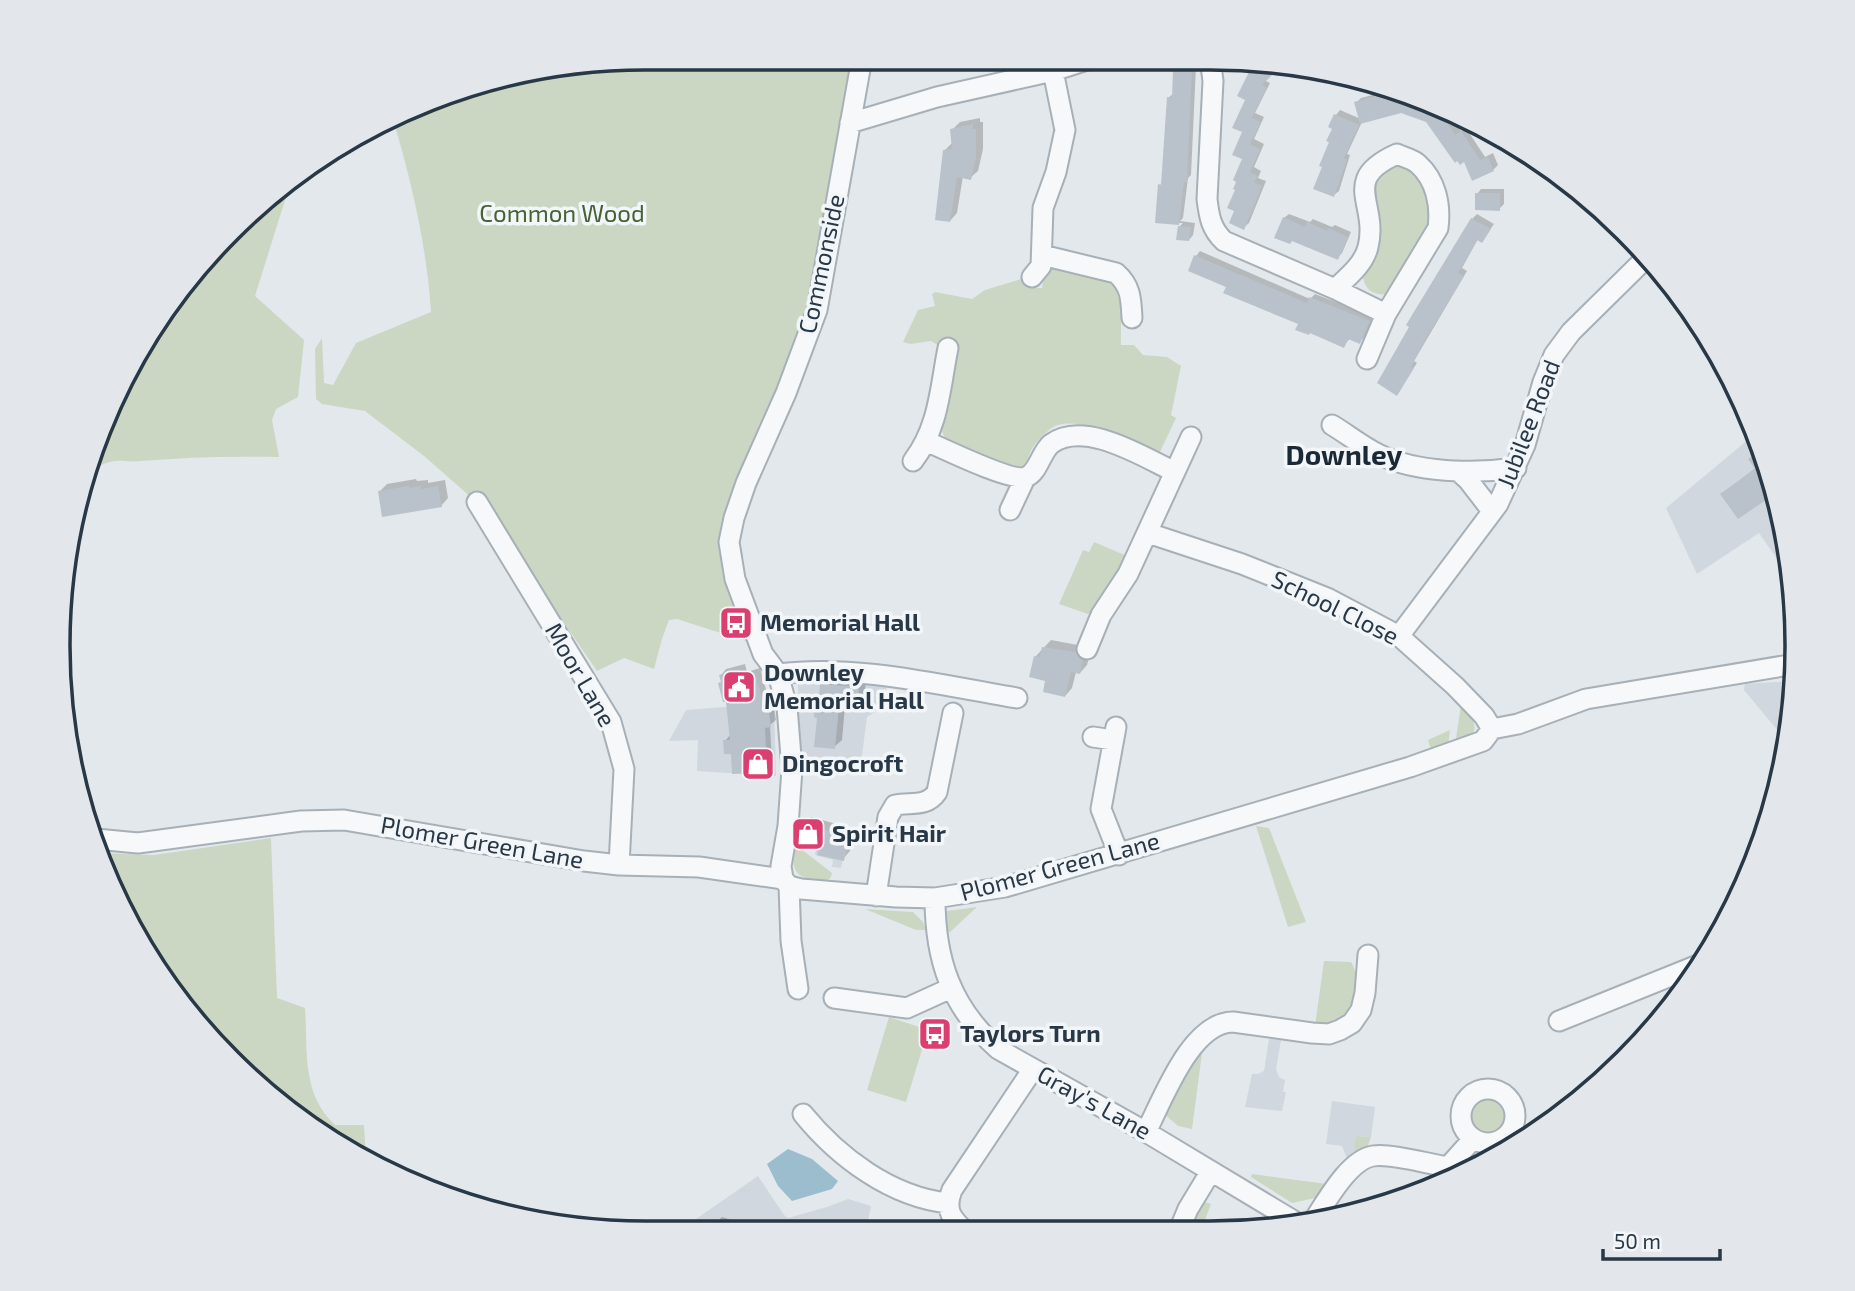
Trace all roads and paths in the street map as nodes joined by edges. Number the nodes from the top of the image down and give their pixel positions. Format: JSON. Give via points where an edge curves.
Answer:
{"nodes":[{"id":1,"x":860,"y":70,"type":"edge"},
{"id":2,"x":1056,"y":70,"type":"edge"},
{"id":3,"x":1211,"y":70,"type":"edge"},
{"id":4,"x":1053,"y":71,"type":"junction"},
{"id":5,"x":850,"y":122,"type":"junction"},
{"id":6,"x":1041,"y":255,"type":"junction"},
{"id":7,"x":1640,"y":264,"type":"edge"},
{"id":8,"x":1032,"y":277,"type":"dead end"},
{"id":9,"x":1335,"y":289,"type":"junction"},
{"id":10,"x":1386,"y":314,"type":"junction"},
{"id":11,"x":1132,"y":318,"type":"dead end"},
{"id":12,"x":948,"y":348,"type":"dead end"},
{"id":13,"x":1367,"y":359,"type":"dead end"},
{"id":14,"x":1332,"y":425,"type":"dead end"},
{"id":15,"x":1191,"y":437,"type":"dead end"},
{"id":16,"x":926,"y":441,"type":"junction"},
{"id":17,"x":913,"y":461,"type":"dead end"},
{"id":18,"x":1516,"y":468,"type":"junction"},
{"id":19,"x":1458,"y":471,"type":"junction"},
{"id":20,"x":1175,"y":472,"type":"junction"},
{"id":21,"x":1025,"y":478,"type":"junction"},
{"id":22,"x":477,"y":502,"type":"dead end"},
{"id":23,"x":1010,"y":510,"type":"dead end"},
{"id":24,"x":1492,"y":512,"type":"junction"},
{"id":25,"x":1148,"y":533,"type":"junction"},
{"id":26,"x":1399,"y":636,"type":"junction"},
{"id":27,"x":1087,"y":649,"type":"dead end"},
{"id":28,"x":1784,"y":666,"type":"edge"},
{"id":29,"x":778,"y":674,"type":"junction"},
{"id":30,"x":1017,"y":698,"type":"dead end"},
{"id":31,"x":953,"y":713,"type":"dead end"},
{"id":32,"x":1492,"y":729,"type":"junction"},
{"id":33,"x":1093,"y":737,"type":"dead end"},
{"id":34,"x":105,"y":840,"type":"edge"},
{"id":35,"x":1119,"y":855,"type":"junction"},
{"id":36,"x":619,"y":865,"type":"junction"},
{"id":37,"x":786,"y":882,"type":"junction"},
{"id":38,"x":876,"y":896,"type":"junction"},
{"id":39,"x":935,"y":898,"type":"junction"},
{"id":40,"x":1367,"y":955,"type":"dead end"},
{"id":41,"x":1685,"y":969,"type":"edge"},
{"id":42,"x":951,"y":988,"type":"junction"},
{"id":43,"x":798,"y":989,"type":"dead end"},
{"id":44,"x":834,"y":998,"type":"dead end"},
{"id":45,"x":1559,"y":1021,"type":"dead end"},
{"id":46,"x":1033,"y":1069,"type":"junction"},
{"id":47,"x":803,"y":1114,"type":"dead end"},
{"id":48,"x":1146,"y":1132,"type":"junction"},
{"id":49,"x":1473,"y":1139,"type":"dead end"},
{"id":50,"x":1453,"y":1167,"type":"edge"},
{"id":51,"x":1211,"y":1171,"type":"junction"},
{"id":52,"x":1443,"y":1171,"type":"edge"},
{"id":53,"x":948,"y":1203,"type":"junction"},
{"id":54,"x":1321,"y":1210,"type":"edge"},
{"id":55,"x":1286,"y":1216,"type":"edge"},
{"id":56,"x":956,"y":1221,"type":"edge"},
{"id":57,"x":1183,"y":1221,"type":"edge"}],
"edges":[{"from":1,"to":5,"type":"street","name":"Commonside"},
{"from":2,"to":4,"type":"street"},
{"from":3,"to":9,"type":"street","via":[[1207,199],[1216,233],[1232,245]]},
{"from":4,"to":5,"type":"street"},
{"from":4,"to":6,"type":"street","via":[[1065,130],[1044,208]]},
{"from":5,"to":29,"type":"street","name":"Commonside","via":[[817,310],[746,483],[729,542],[735,579],[756,636]]},
{"from":6,"to":8,"type":"street","via":[[1041,266]]},
{"from":6,"to":11,"type":"street","via":[[1116,273],[1130,292]]},
{"from":7,"to":18,"type":"street","name":"Jubilee Road","via":[[1593,308],[1554,355]]},
{"from":9,"to":10,"type":"street"},
{"from":9,"to":10,"type":"street","via":[[1368,250],[1371,231],[1364,188],[1369,173],[1397,154],[1417,162],[1437,194],[1438,228]]},
{"from":10,"to":13,"type":"street"},
{"from":12,"to":16,"type":"street","via":[[936,417]]},
{"from":14,"to":19,"type":"street","via":[[1394,460]]},
{"from":15,"to":20,"type":"street"},
{"from":16,"to":17,"type":"street"},
{"from":16,"to":21,"type":"street"},
{"from":18,"to":19,"type":"street"},
{"from":18,"to":24,"type":"street","name":"Jubilee Road"},
{"from":19,"to":24,"type":"street"},
{"from":20,"to":21,"type":"street","via":[[1083,434],[1048,446]]},
{"from":20,"to":25,"type":"street"},
{"from":21,"to":23,"type":"street"},
{"from":22,"to":36,"type":"street","name":"Moor Lane","via":[[611,722],[624,769]]},
{"from":24,"to":26,"type":"street","name":"Jubilee Road"},
{"from":25,"to":26,"type":"street","name":"School Close","via":[[1327,598]]},
{"from":25,"to":27,"type":"street"},
{"from":26,"to":32,"type":"street","name":"School Close","via":[[1455,686]]},
{"from":28,"to":32,"type":"street","name":"Plomer Green Lane","via":[[1586,699]]},
{"from":29,"to":30,"type":"street","via":[[806,670],[849,673]]},
{"from":29,"to":37,"type":"street","via":[[787,707],[792,769],[781,866]]},
{"from":31,"to":38,"type":"street","via":[[937,792],[931,801],[895,805],[888,817]]},
{"from":32,"to":35,"type":"street","name":"Plomer Green Lane","via":[[1483,741],[1462,750]]},
{"from":33,"to":35,"type":"street","via":[[1114,734],[1101,809]]},
{"from":34,"to":36,"type":"street","name":"Plomer Green Lane","via":[[138,843],[273,824],[344,820]]},
{"from":35,"to":39,"type":"street","name":"Plomer Green Lane","via":[[1004,887]]},
{"from":36,"to":37,"type":"street","name":"Plomer Green Lane","via":[[699,867]]},
{"from":37,"to":38,"type":"street","name":"Plomer Green Lane","via":[[801,889]]},
{"from":37,"to":43,"type":"street"},
{"from":38,"to":39,"type":"street","name":"Plomer Green Lane"},
{"from":39,"to":42,"type":"street","name":"Gray's Lane","via":[[937,941]]},
{"from":40,"to":48,"type":"street","via":[[1365,993],[1352,1023],[1329,1034],[1233,1022],[1210,1028],[1182,1063]]},
{"from":41,"to":45,"type":"street"},
{"from":42,"to":44,"type":"street","via":[[907,1008]]},
{"from":42,"to":46,"type":"street","name":"Gray's Lane","via":[[978,1031]]},
{"from":46,"to":48,"type":"street","name":"Gray's Lane"},
{"from":46,"to":53,"type":"street"},
{"from":47,"to":53,"type":"street","via":[[835,1149],[863,1169],[919,1199]]},
{"from":48,"to":51,"type":"street","name":"Gray's Lane"},
{"from":49,"to":50,"type":"street"},
{"from":51,"to":55,"type":"street","name":"Gray's Lane"},
{"from":51,"to":57,"type":"street"},
{"from":52,"to":54,"type":"street","via":[[1371,1156],[1350,1171]]},
{"from":53,"to":56,"type":"street"}]}
